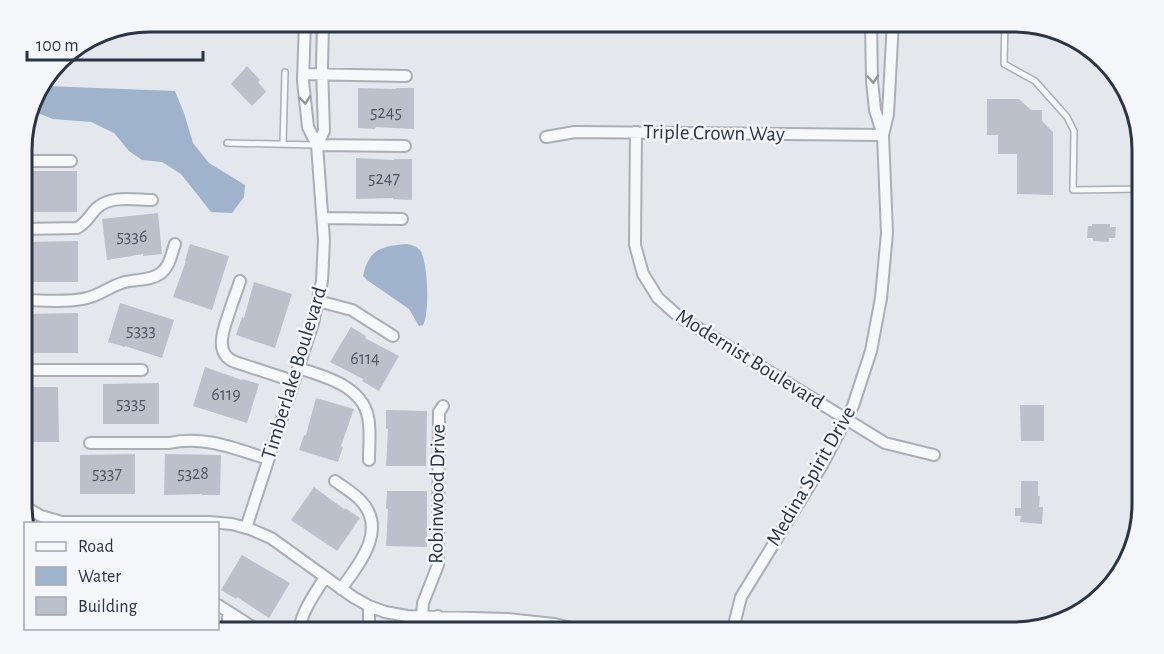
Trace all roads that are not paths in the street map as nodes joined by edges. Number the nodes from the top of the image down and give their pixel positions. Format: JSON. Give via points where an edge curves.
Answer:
{"nodes":[{"id":1,"x":305,"y":32,"type":"edge"},
{"id":2,"x":323,"y":32,"type":"edge"},
{"id":3,"x":871,"y":32,"type":"edge"},
{"id":4,"x":892,"y":32,"type":"edge"},
{"id":5,"x":1005,"y":32,"type":"edge"},
{"id":6,"x":285,"y":72,"type":"dead end"},
{"id":7,"x":303,"y":74,"type":"junction"},
{"id":8,"x":322,"y":75,"type":"junction"},
{"id":9,"x":406,"y":76,"type":"dead end"},
{"id":10,"x":636,"y":132,"type":"junction"},
{"id":11,"x":883,"y":135,"type":"junction"},
{"id":12,"x":546,"y":136,"type":"dead end"},
{"id":13,"x":227,"y":143,"type":"dead end"},
{"id":14,"x":283,"y":144,"type":"junction"},
{"id":15,"x":317,"y":145,"type":"junction"},
{"id":16,"x":405,"y":146,"type":"dead end"},
{"id":17,"x":32,"y":161,"type":"edge"},
{"id":18,"x":71,"y":161,"type":"dead end"},
{"id":19,"x":1132,"y":189,"type":"edge"},
{"id":20,"x":152,"y":200,"type":"dead end"},
{"id":21,"x":323,"y":218,"type":"junction"},
{"id":22,"x":402,"y":219,"type":"dead end"},
{"id":23,"x":32,"y":229,"type":"edge"},
{"id":24,"x":175,"y":244,"type":"dead end"},
{"id":25,"x":240,"y":281,"type":"dead end"},
{"id":26,"x":32,"y":300,"type":"edge"},
{"id":27,"x":318,"y":301,"type":"junction"},
{"id":28,"x":393,"y":336,"type":"dead end"},
{"id":29,"x":298,"y":368,"type":"junction"},
{"id":30,"x":32,"y":370,"type":"edge"},
{"id":31,"x":142,"y":370,"type":"dead end"},
{"id":32,"x":293,"y":381,"type":"junction"},
{"id":33,"x":443,"y":406,"type":"dead end"},
{"id":34,"x":846,"y":419,"type":"junction"},
{"id":35,"x":90,"y":443,"type":"dead end"},
{"id":36,"x":934,"y":455,"type":"dead end"},
{"id":37,"x":268,"y":459,"type":"junction"},
{"id":38,"x":369,"y":460,"type":"dead end"},
{"id":39,"x":335,"y":481,"type":"dead end"},
{"id":40,"x":32,"y":511,"type":"edge"},
{"id":41,"x":62,"y":522,"type":"edge"},
{"id":42,"x":219,"y":523,"type":"edge"},
{"id":43,"x":246,"y":528,"type":"junction"},
{"id":44,"x":325,"y":577,"type":"junction"},
{"id":45,"x":341,"y":589,"type":"junction"},
{"id":46,"x":219,"y":606,"type":"edge"},
{"id":47,"x":369,"y":606,"type":"junction"},
{"id":48,"x":228,"y":612,"type":"junction"},
{"id":49,"x":422,"y":616,"type":"junction"},
{"id":50,"x":438,"y":616,"type":"junction"},
{"id":51,"x":228,"y":622,"type":"edge"},
{"id":52,"x":244,"y":622,"type":"edge"},
{"id":53,"x":301,"y":622,"type":"edge"},
{"id":54,"x":369,"y":622,"type":"edge"},
{"id":55,"x":438,"y":622,"type":"edge"},
{"id":56,"x":535,"y":622,"type":"edge"},
{"id":57,"x":735,"y":622,"type":"edge"}],
"edges":[{"from":1,"to":7,"type":"street"},
{"from":2,"to":8,"type":"street"},
{"from":3,"to":11,"type":"street","name":"Medina Spirit Drive","one_way":true,"via":[[875,110]]},
{"from":4,"to":11,"type":"street","name":"Medina Spirit Drive","via":[[888,114]]},
{"from":5,"to":19,"type":"lane","via":[[1004,64],[1035,81],[1067,117],[1074,131],[1073,190]]},
{"from":6,"to":14,"type":"lane"},
{"from":7,"to":8,"type":"street"},
{"from":7,"to":15,"type":"street","one_way":true,"via":[[308,127]]},
{"from":8,"to":9,"type":"street"},
{"from":8,"to":15,"type":"street","via":[[324,131]]},
{"from":10,"to":11,"type":"street","name":"Triple Crown Way"},
{"from":10,"to":12,"type":"street","name":"Triple Crown Way"},
{"from":10,"to":34,"type":"street","name":"Modernist Boulevard","via":[[636,245],[643,274],[658,298],[677,315]]},
{"from":11,"to":34,"type":"street","name":"Medina Spirit Drive","via":[[887,234],[881,298],[871,351]]},
{"from":13,"to":14,"type":"lane"},
{"from":14,"to":15,"type":"lane"},
{"from":15,"to":16,"type":"street"},
{"from":15,"to":21,"type":"street","name":"Timberlake Boulevard"},
{"from":17,"to":18,"type":"street"},
{"from":20,"to":23,"type":"street","via":[[108,202],[77,228]]},
{"from":21,"to":22,"type":"street"},
{"from":21,"to":27,"type":"street","name":"Timberlake Boulevard","via":[[323,270]]},
{"from":24,"to":26,"type":"street","via":[[167,266],[152,278],[117,284],[83,299]]},
{"from":25,"to":32,"type":"street","via":[[222,335],[224,352],[229,360]]},
{"from":27,"to":28,"type":"street","via":[[352,310]]},
{"from":27,"to":29,"type":"street","name":"Timberlake Boulevard"},
{"from":29,"to":32,"type":"street","name":"Timberlake Boulevard"},
{"from":29,"to":38,"type":"street","via":[[333,380],[362,401],[369,420]]},
{"from":30,"to":31,"type":"street"},
{"from":32,"to":37,"type":"street","name":"Timberlake Boulevard"},
{"from":33,"to":49,"type":"street","name":"Robinwood Drive","via":[[439,412],[438,564]]},
{"from":34,"to":36,"type":"street","name":"Modernist Boulevard","via":[[885,443]]},
{"from":34,"to":57,"type":"street","name":"Medina Spirit Drive","via":[[741,597]]},
{"from":35,"to":37,"type":"street","via":[[211,441]]},
{"from":37,"to":43,"type":"street","name":"Timberlake Boulevard"},
{"from":39,"to":45,"type":"street","via":[[363,502],[372,528],[369,548]]},
{"from":40,"to":41,"type":"street"},
{"from":42,"to":43,"type":"street"},
{"from":43,"to":44,"type":"street","via":[[271,538]]},
{"from":44,"to":45,"type":"street"},
{"from":44,"to":53,"type":"street"},
{"from":45,"to":47,"type":"street"},
{"from":46,"to":48,"type":"street"},
{"from":47,"to":49,"type":"street","via":[[396,615]]},
{"from":47,"to":54,"type":"street"},
{"from":48,"to":51,"type":"street"},
{"from":48,"to":52,"type":"street"},
{"from":49,"to":50,"type":"street"},
{"from":50,"to":55,"type":"street"},
{"from":50,"to":56,"type":"street"}]}
